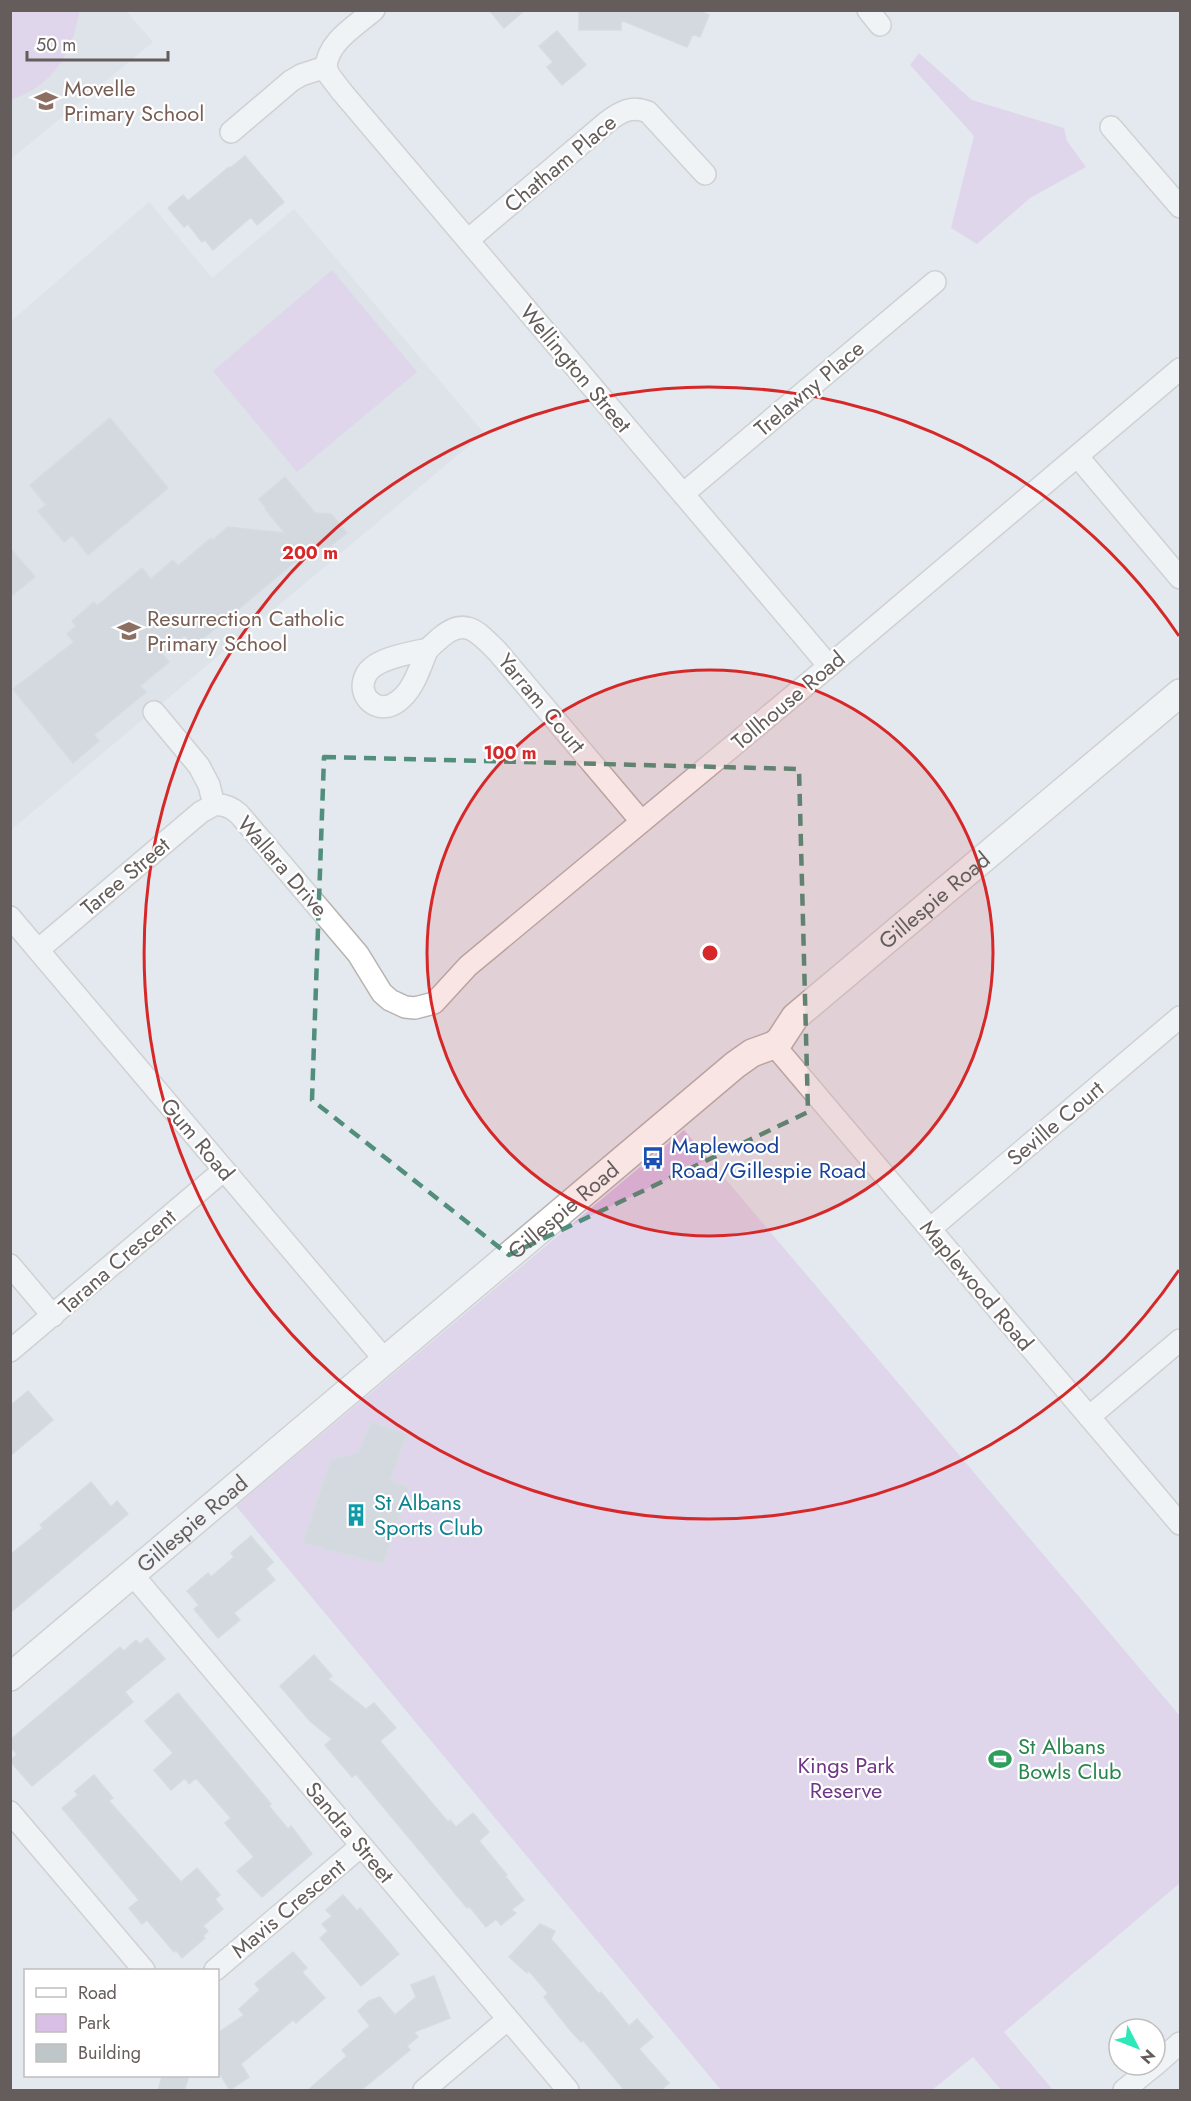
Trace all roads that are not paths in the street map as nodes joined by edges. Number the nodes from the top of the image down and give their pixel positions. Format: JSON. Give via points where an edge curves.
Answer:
{"nodes":[{"id":1,"x":374,"y":10,"type":"edge"},
{"id":2,"x":326,"y":67,"type":"junction"},
{"id":3,"x":1112,"y":127,"type":"dead end"},
{"id":4,"x":231,"y":132,"type":"dead end"},
{"id":5,"x":705,"y":174,"type":"dead end"},
{"id":6,"x":1180,"y":207,"type":"edge"},
{"id":7,"x":468,"y":240,"type":"junction"},
{"id":8,"x":935,"y":282,"type":"dead end"},
{"id":9,"x":1180,"y":369,"type":"edge"},
{"id":10,"x":1077,"y":457,"type":"junction"},
{"id":11,"x":683,"y":494,"type":"junction"},
{"id":12,"x":1180,"y":578,"type":"edge"},
{"id":13,"x":428,"y":649,"type":"dead end"},
{"id":14,"x":829,"y":666,"type":"junction"},
{"id":15,"x":1177,"y":693,"type":"edge"},
{"id":16,"x":154,"y":712,"type":"dead end"},
{"id":17,"x":214,"y":805,"type":"junction"},
{"id":18,"x":641,"y":821,"type":"junction"},
{"id":19,"x":10,"y":917,"type":"edge"},
{"id":20,"x":38,"y":950,"type":"junction"},
{"id":21,"x":390,"y":1000,"type":"joint"},
{"id":22,"x":1180,"y":1017,"type":"edge"},
{"id":23,"x":774,"y":1045,"type":"junction"},
{"id":24,"x":224,"y":1170,"type":"junction"},
{"id":25,"x":930,"y":1229,"type":"junction"},
{"id":26,"x":10,"y":1265,"type":"edge"},
{"id":27,"x":53,"y":1316,"type":"junction"},
{"id":28,"x":1180,"y":1340,"type":"edge"},
{"id":29,"x":10,"y":1352,"type":"edge"},
{"id":30,"x":385,"y":1360,"type":"junction"},
{"id":31,"x":1089,"y":1417,"type":"junction"},
{"id":32,"x":1180,"y":1524,"type":"edge"},
{"id":33,"x":132,"y":1574,"type":"junction"},
{"id":34,"x":10,"y":1677,"type":"edge"},
{"id":35,"x":10,"y":1812,"type":"edge"},
{"id":36,"x":361,"y":1846,"type":"junction"},
{"id":37,"x":142,"y":1969,"type":"edge"},
{"id":38,"x":217,"y":1969,"type":"edge"},
{"id":39,"x":508,"y":2019,"type":"junction"},
{"id":40,"x":1180,"y":2043,"type":"edge"},
{"id":41,"x":1167,"y":2054,"type":"edge"},
{"id":42,"x":1141,"y":2077,"type":"edge"},
{"id":43,"x":424,"y":2091,"type":"edge"},
{"id":44,"x":568,"y":2091,"type":"edge"},
{"id":45,"x":1124,"y":2091,"type":"edge"}],
"edges":[{"from":1,"to":2,"type":"street","via":[[331,49]]},
{"from":2,"to":4,"type":"street","via":[[291,81]]},
{"from":2,"to":7,"type":"street","name":"Wellington Street","via":[[334,83]]},
{"from":3,"to":6,"type":"street"},
{"from":5,"to":7,"type":"street","name":"Chatham Place","via":[[648,112],[631,109],[607,122]]},
{"from":7,"to":11,"type":"street","name":"Wellington Street"},
{"from":8,"to":11,"type":"street","name":"Trelawny Place"},
{"from":9,"to":10,"type":"street","name":"Tollhouse Road"},
{"from":10,"to":12,"type":"street"},
{"from":10,"to":14,"type":"street","name":"Tollhouse Road"},
{"from":11,"to":14,"type":"street","name":"Wellington Street"},
{"from":13,"to":18,"type":"street","name":"Yarram Court","via":[[462,626],[482,635]]},
{"from":14,"to":18,"type":"street","name":"Tollhouse Road"},
{"from":15,"to":23,"type":"street","name":"Gillespie Road","via":[[795,1017]]},
{"from":16,"to":17,"type":"street","name":"Wallara Drive","via":[[199,766]]},
{"from":17,"to":20,"type":"street","name":"Taree Street"},
{"from":17,"to":21,"type":"street","name":"Wallara Drive","via":[[232,808],[239,814],[358,954]]},
{"from":18,"to":21,"type":"street","name":"Tollhouse Road","via":[[468,966],[434,1003],[415,1008]]},
{"from":19,"to":20,"type":"street","name":"Gum Road"},
{"from":20,"to":24,"type":"street","name":"Gum Road"},
{"from":22,"to":25,"type":"street","name":"Seville Court"},
{"from":23,"to":25,"type":"street","name":"Maplewood Road"},
{"from":23,"to":30,"type":"street","name":"Gillespie Road","via":[[735,1065]]},
{"from":24,"to":27,"type":"street","name":"Tarana Crescent"},
{"from":24,"to":30,"type":"street","name":"Gum Road"},
{"from":25,"to":31,"type":"street","name":"Maplewood Road"},
{"from":26,"to":27,"type":"street"},
{"from":27,"to":29,"type":"street","name":"Tarana Crescent"},
{"from":28,"to":31,"type":"street"},
{"from":30,"to":33,"type":"street","name":"Gillespie Road"},
{"from":31,"to":32,"type":"street","name":"Maplewood Road"},
{"from":33,"to":34,"type":"street","name":"Gillespie Road"},
{"from":33,"to":36,"type":"street","name":"Sandra Street"},
{"from":35,"to":37,"type":"street"},
{"from":36,"to":38,"type":"street","name":"Mavis Crescent"},
{"from":36,"to":39,"type":"street","name":"Sandra Street"},
{"from":39,"to":43,"type":"street"},
{"from":39,"to":44,"type":"street","name":"Sandra Street"},
{"from":40,"to":41,"type":"street"},
{"from":42,"to":45,"type":"street"}]}
